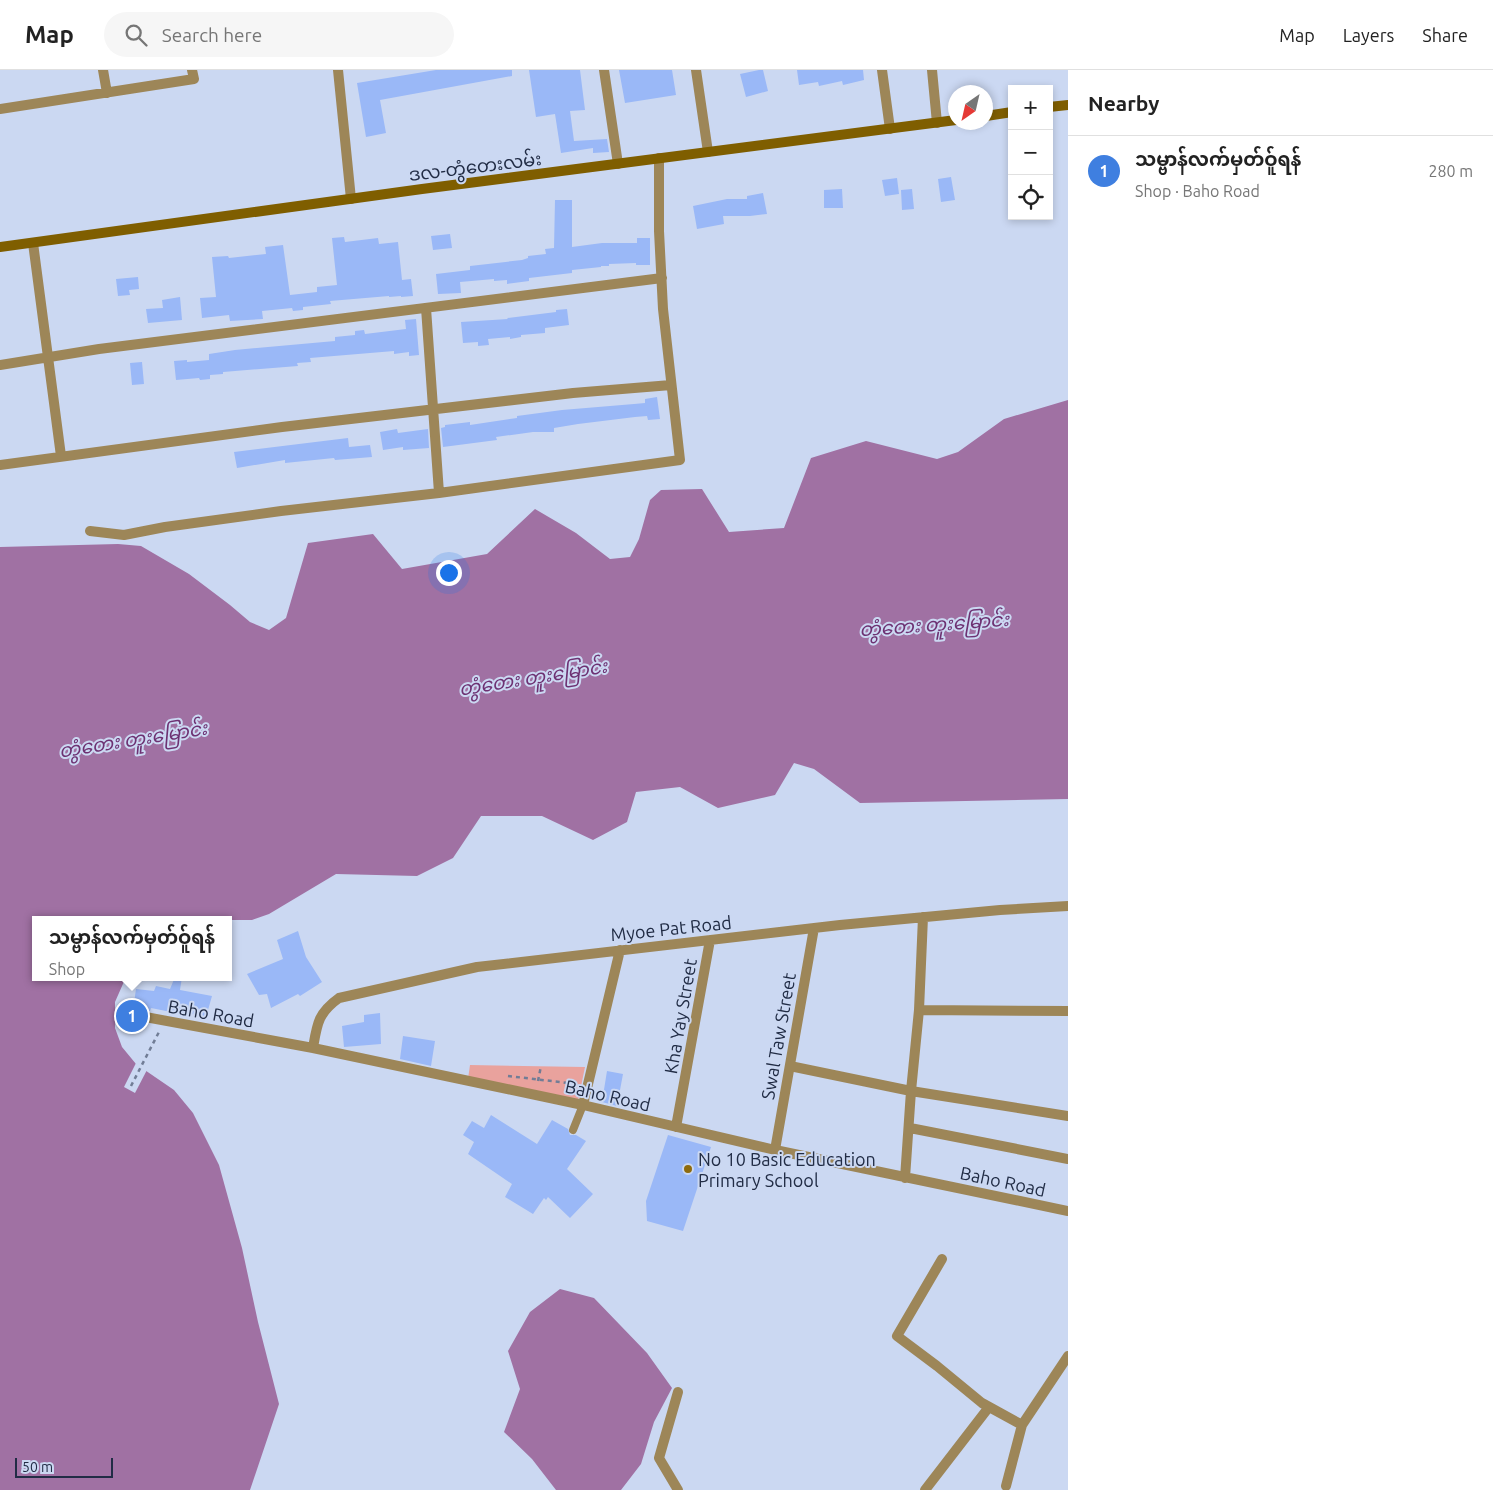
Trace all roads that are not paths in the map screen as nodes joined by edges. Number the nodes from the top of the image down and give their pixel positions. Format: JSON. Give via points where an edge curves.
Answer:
{"nodes":[{"id":1,"x":103,"y":70,"type":"edge"},
{"id":2,"x":192,"y":70,"type":"edge"},
{"id":3,"x":338,"y":70,"type":"edge"},
{"id":4,"x":604,"y":70,"type":"edge"},
{"id":5,"x":696,"y":70,"type":"edge"},
{"id":6,"x":882,"y":70,"type":"edge"},
{"id":7,"x":932,"y":70,"type":"edge"},
{"id":8,"x":107,"y":93,"type":"junction"},
{"id":9,"x":1068,"y":105,"type":"edge"},
{"id":10,"x":1053,"y":107,"type":"edge"},
{"id":11,"x":0,"y":109,"type":"edge"},
{"id":12,"x":1008,"y":113,"type":"edge"},
{"id":13,"x":993,"y":115,"type":"edge"},
{"id":14,"x":948,"y":121,"type":"edge"},
{"id":15,"x":937,"y":123,"type":"junction"},
{"id":16,"x":890,"y":129,"type":"junction"},
{"id":17,"x":708,"y":152,"type":"junction"},
{"id":18,"x":659,"y":158,"type":"junction"},
{"id":19,"x":618,"y":164,"type":"junction"},
{"id":20,"x":351,"y":199,"type":"junction"},
{"id":21,"x":33,"y":243,"type":"junction"},
{"id":22,"x":0,"y":248,"type":"edge"},
{"id":23,"x":662,"y":278,"type":"junction"},
{"id":24,"x":426,"y":308,"type":"junction"},
{"id":25,"x":48,"y":358,"type":"junction"},
{"id":26,"x":0,"y":365,"type":"edge"},
{"id":27,"x":671,"y":384,"type":"junction"},
{"id":28,"x":433,"y":410,"type":"junction"},
{"id":29,"x":61,"y":456,"type":"junction"},
{"id":30,"x":0,"y":465,"type":"edge"},
{"id":31,"x":439,"y":493,"type":"junction"},
{"id":32,"x":90,"y":531,"type":"dead end"},
{"id":33,"x":1068,"y":906,"type":"edge"},
{"id":34,"x":923,"y":917,"type":"junction"},
{"id":35,"x":814,"y":928,"type":"junction"},
{"id":36,"x":710,"y":940,"type":"junction"},
{"id":37,"x":620,"y":950,"type":"junction"},
{"id":38,"x":920,"y":1010,"type":"junction"},
{"id":39,"x":1068,"y":1011,"type":"edge"},
{"id":40,"x":140,"y":1016,"type":"dead end"},
{"id":41,"x":312,"y":1048,"type":"junction"},
{"id":42,"x":790,"y":1066,"type":"junction"},
{"id":43,"x":911,"y":1091,"type":"junction"},
{"id":44,"x":583,"y":1105,"type":"junction"},
{"id":45,"x":1068,"y":1116,"type":"edge"},
{"id":46,"x":676,"y":1127,"type":"junction"},
{"id":47,"x":910,"y":1128,"type":"junction"},
{"id":48,"x":573,"y":1130,"type":"dead end"},
{"id":49,"x":775,"y":1150,"type":"junction"},
{"id":50,"x":1068,"y":1159,"type":"edge"},
{"id":51,"x":905,"y":1178,"type":"junction"},
{"id":52,"x":1068,"y":1211,"type":"edge"},
{"id":53,"x":942,"y":1259,"type":"dead end"},
{"id":54,"x":1068,"y":1356,"type":"edge"},
{"id":55,"x":678,"y":1392,"type":"dead end"},
{"id":56,"x":989,"y":1407,"type":"junction"},
{"id":57,"x":1022,"y":1424,"type":"junction"},
{"id":58,"x":1006,"y":1486,"type":"dead end"},
{"id":59,"x":678,"y":1490,"type":"edge"},
{"id":60,"x":925,"y":1490,"type":"edge"}],
"edges":[{"from":1,"to":8,"type":"street"},
{"from":2,"to":8,"type":"street","via":[[194,79]]},
{"from":3,"to":20,"type":"street"},
{"from":4,"to":19,"type":"street"},
{"from":5,"to":17,"type":"street"},
{"from":6,"to":16,"type":"street"},
{"from":7,"to":15,"type":"street"},
{"from":8,"to":11,"type":"street"},
{"from":9,"to":10,"type":"main road"},
{"from":12,"to":13,"type":"main road"},
{"from":14,"to":15,"type":"main road","name":"ဒလ-တွံတေးလမ်း"},
{"from":15,"to":16,"type":"main road","name":"ဒလ-တွံတေးလမ်း"},
{"from":16,"to":17,"type":"main road","name":"ဒလ-တွံတေးလမ်း"},
{"from":17,"to":18,"type":"main road","name":"ဒလ-တွံတေးလမ်း"},
{"from":18,"to":19,"type":"main road","name":"ဒလ-တွံတေးလမ်း"},
{"from":18,"to":23,"type":"street"},
{"from":19,"to":20,"type":"main road","name":"ဒလ-တွံတေးလမ်း"},
{"from":20,"to":21,"type":"main road","name":"ဒလ-တွံတေးလမ်း"},
{"from":21,"to":22,"type":"main road","name":"ဒလ-တွံတေးလမ်း"},
{"from":21,"to":25,"type":"street"},
{"from":23,"to":24,"type":"street"},
{"from":23,"to":27,"type":"street"},
{"from":24,"to":25,"type":"street"},
{"from":24,"to":28,"type":"street"},
{"from":25,"to":26,"type":"street"},
{"from":25,"to":29,"type":"street"},
{"from":27,"to":28,"type":"street"},
{"from":27,"to":31,"type":"street","via":[[680,460]]},
{"from":28,"to":29,"type":"street"},
{"from":28,"to":31,"type":"street"},
{"from":29,"to":30,"type":"street"},
{"from":31,"to":32,"type":"street","via":[[124,534]]},
{"from":33,"to":34,"type":"street","name":"Myoe Pat Road"},
{"from":34,"to":35,"type":"street","name":"Myoe Pat Road"},
{"from":34,"to":38,"type":"street"},
{"from":35,"to":36,"type":"street","name":"Myoe Pat Road"},
{"from":35,"to":42,"type":"street","name":"Swal Taw Street"},
{"from":36,"to":37,"type":"street","name":"Myoe Pat Road"},
{"from":36,"to":46,"type":"street","name":"Kha Yay Street"},
{"from":37,"to":41,"type":"street","name":"Myoe Pat Road","via":[[477,967],[339,998],[318,1020]]},
{"from":37,"to":44,"type":"street"},
{"from":38,"to":39,"type":"street"},
{"from":38,"to":43,"type":"street"},
{"from":40,"to":41,"type":"street","name":"Baho Road"},
{"from":41,"to":44,"type":"street","name":"Baho Road"},
{"from":42,"to":43,"type":"street"},
{"from":42,"to":49,"type":"street","name":"Swal Taw Street"},
{"from":43,"to":45,"type":"street"},
{"from":43,"to":47,"type":"street"},
{"from":44,"to":46,"type":"street","name":"Baho Road"},
{"from":44,"to":48,"type":"lane"},
{"from":46,"to":49,"type":"street","name":"Baho Road"},
{"from":47,"to":50,"type":"street"},
{"from":47,"to":51,"type":"street"},
{"from":49,"to":51,"type":"street","name":"Baho Road"},
{"from":51,"to":52,"type":"street","name":"Baho Road"},
{"from":53,"to":56,"type":"street","via":[[897,1336]]},
{"from":54,"to":57,"type":"street"},
{"from":55,"to":59,"type":"street","via":[[659,1458]]},
{"from":56,"to":57,"type":"street"},
{"from":56,"to":60,"type":"street"},
{"from":57,"to":58,"type":"street"}]}
